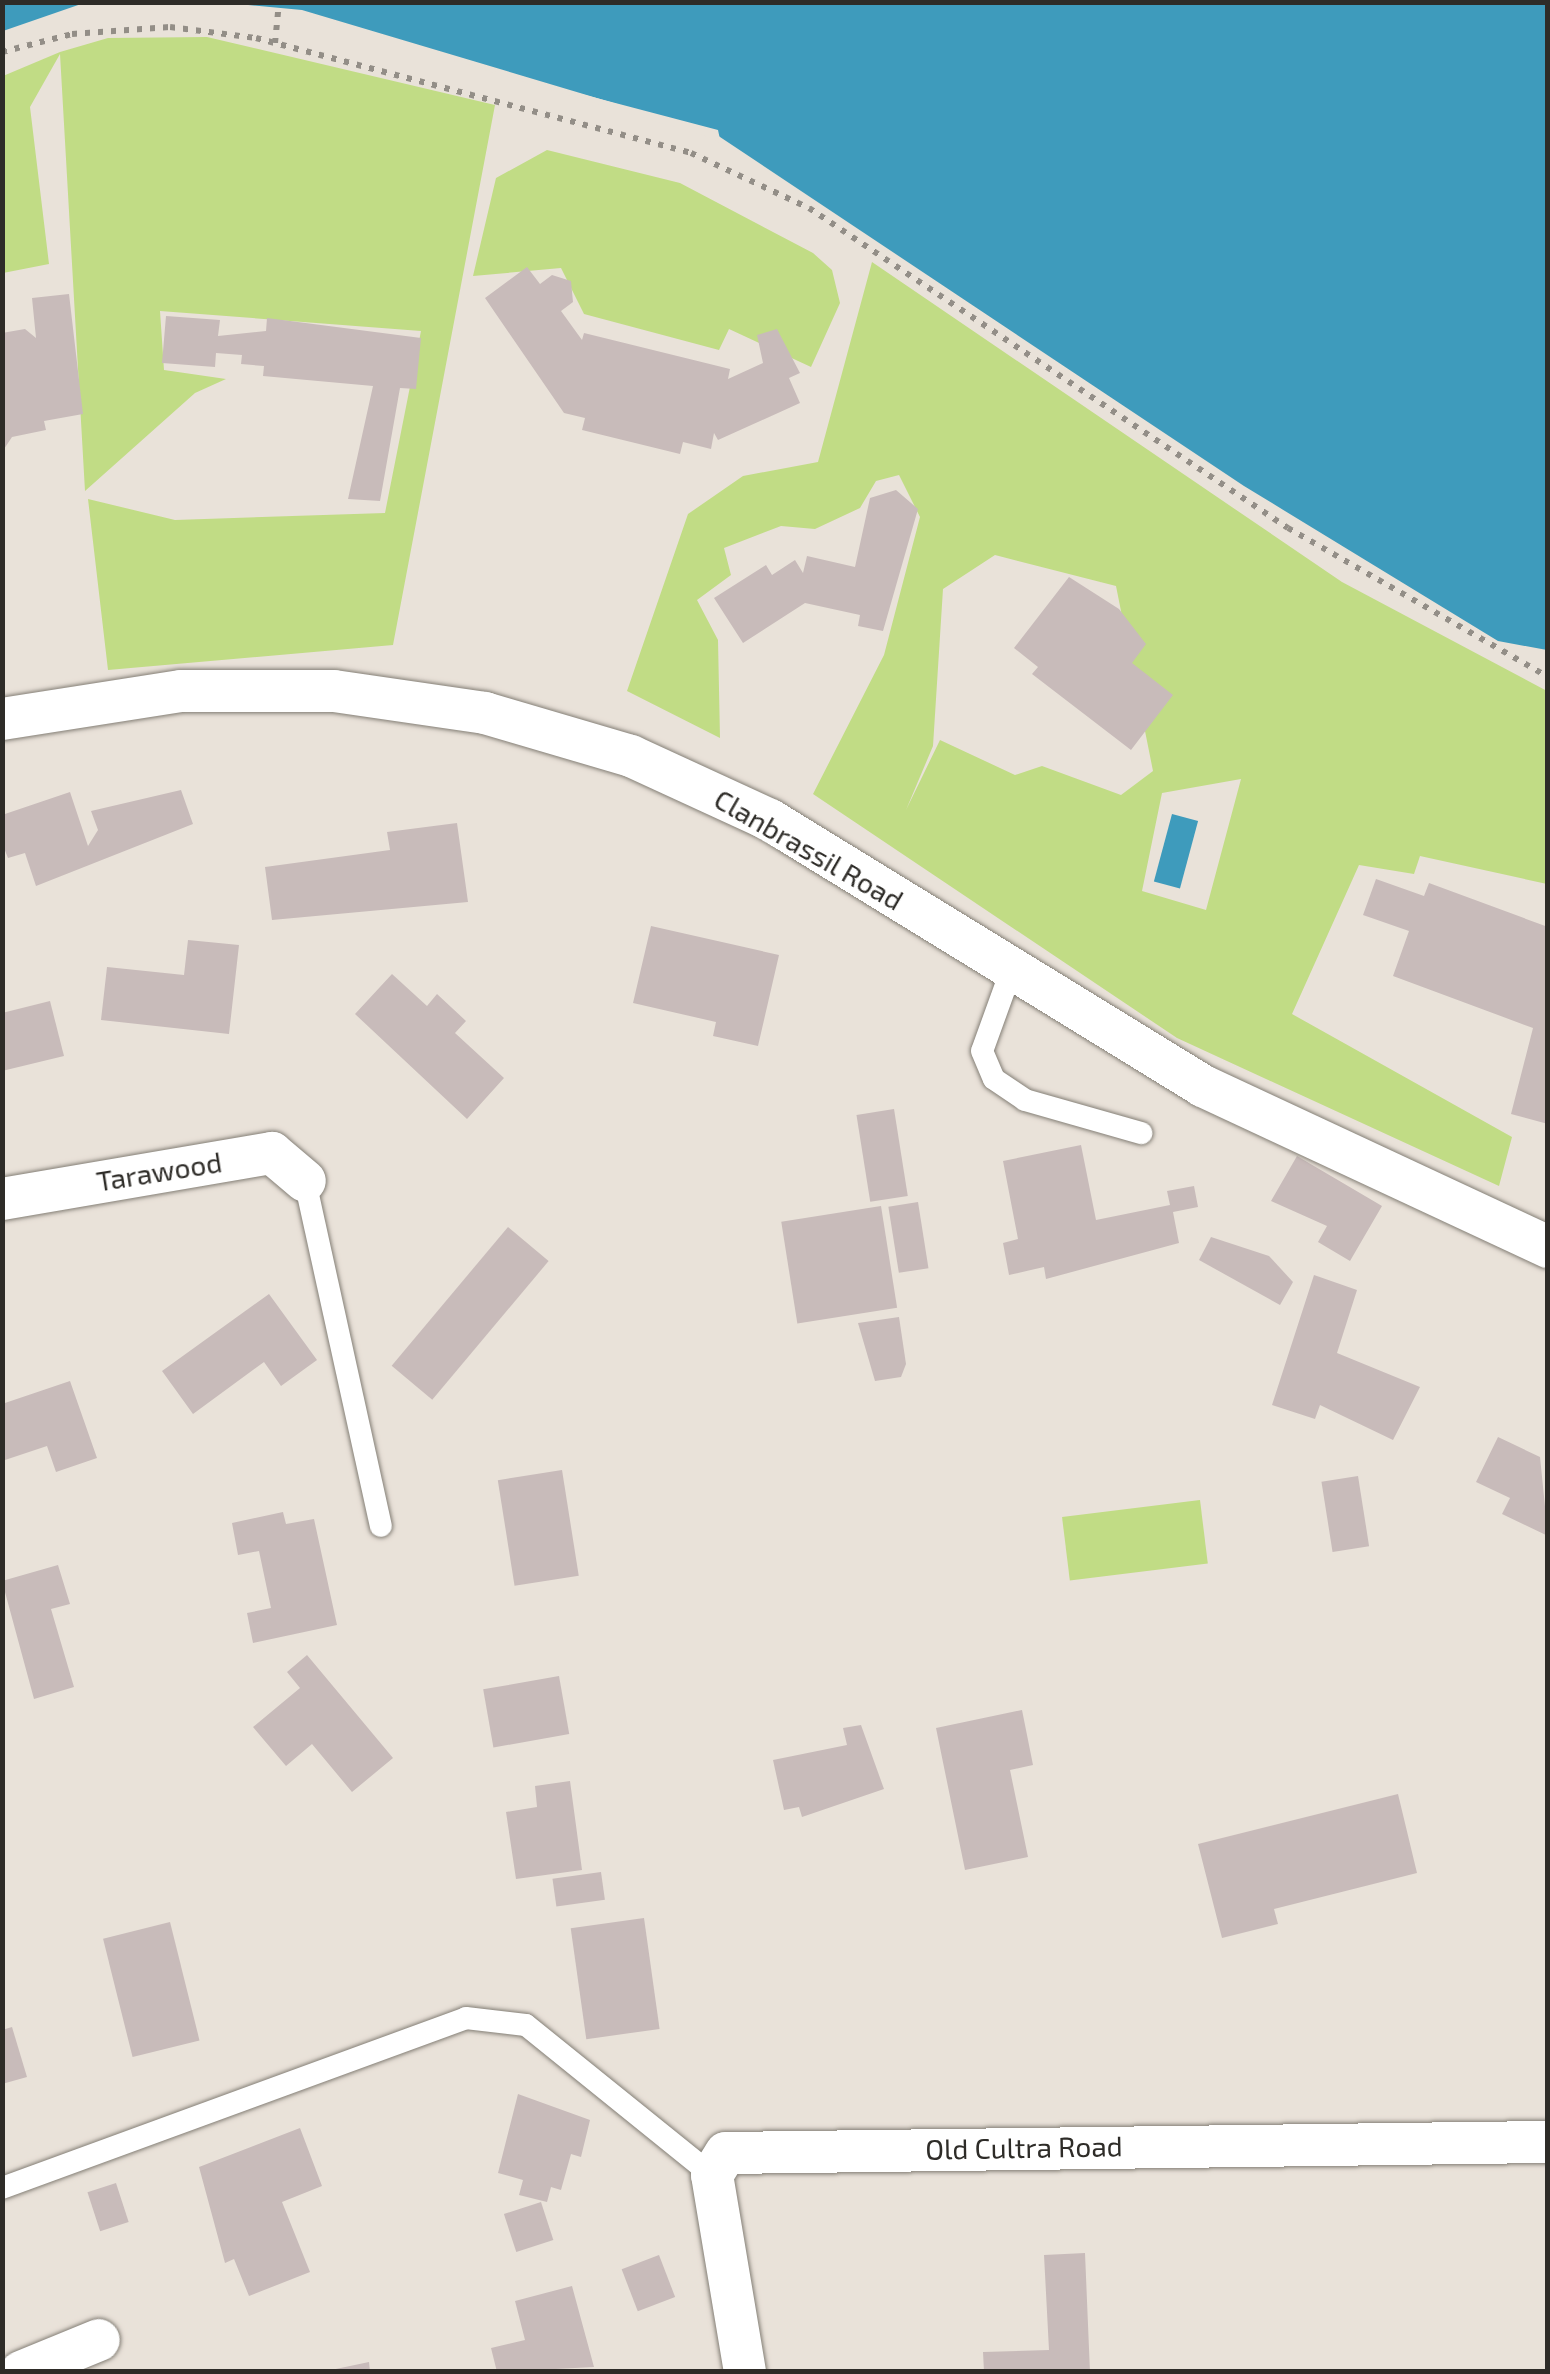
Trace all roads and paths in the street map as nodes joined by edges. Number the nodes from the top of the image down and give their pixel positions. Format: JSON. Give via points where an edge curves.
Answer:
{"nodes":[{"id":1,"x":280,"y":2,"type":"edge"},
{"id":2,"x":275,"y":43,"type":"junction"},
{"id":3,"x":2,"y":52,"type":"edge"},
{"id":4,"x":1548,"y":677,"type":"edge"},
{"id":5,"x":2,"y":719,"type":"edge"},
{"id":6,"x":1010,"y":971,"type":"junction"},
{"id":7,"x":1141,"y":1133,"type":"dead end"},
{"id":8,"x":305,"y":1180,"type":"joint"},
{"id":9,"x":2,"y":1199,"type":"edge"},
{"id":10,"x":1548,"y":1247,"type":"edge"},
{"id":11,"x":381,"y":1526,"type":"dead end"},
{"id":12,"x":1548,"y":2142,"type":"edge"},
{"id":13,"x":712,"y":2175,"type":"junction"},
{"id":14,"x":2,"y":2188,"type":"edge"},
{"id":15,"x":98,"y":2340,"type":"dead end"},
{"id":16,"x":21,"y":2372,"type":"edge"},
{"id":17,"x":745,"y":2372,"type":"edge"}],
"edges":[{"from":1,"to":2,"type":"path"},
{"from":2,"to":3,"type":"path","via":[[170,27],[72,34]]},
{"from":2,"to":4,"type":"path","via":[[691,153],[793,200],[1288,528]]},
{"from":5,"to":6,"type":"street","name":"Clanbrassil Road","via":[[120,697],[258,688],[485,713],[702,786]]},
{"from":6,"to":7,"type":"lane","via":[[982,1051],[994,1079],[1026,1100]]},
{"from":6,"to":10,"type":"street","name":"Clanbrassil Road","via":[[1204,1086]]},
{"from":8,"to":9,"type":"street","name":"Tarawood","via":[[272,1153]]},
{"from":8,"to":11,"type":"lane"},
{"from":12,"to":13,"type":"street","name":"Old Cultra Road","via":[[726,2153]]},
{"from":13,"to":14,"type":"lane","via":[[526,2025],[466,2018]]},
{"from":13,"to":17,"type":"street"},
{"from":15,"to":16,"type":"street"}]}
